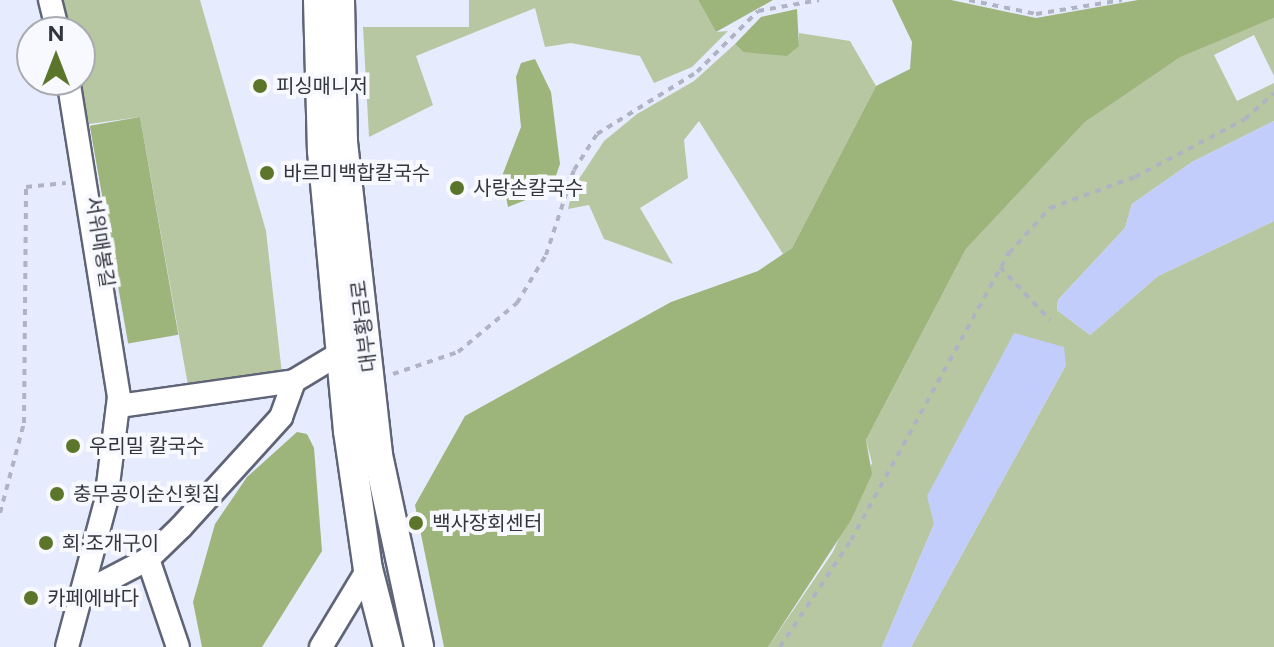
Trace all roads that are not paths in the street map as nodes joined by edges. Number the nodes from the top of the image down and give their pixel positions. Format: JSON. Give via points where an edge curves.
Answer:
{"nodes":[{"id":1,"x":318,"y":0,"type":"edge"},
{"id":2,"x":340,"y":0,"type":"edge"},
{"id":3,"x":71,"y":96,"type":"edge"},
{"id":4,"x":342,"y":352,"type":"junction"},
{"id":5,"x":294,"y":381,"type":"junction"},
{"id":6,"x":119,"y":406,"type":"junction"},
{"id":7,"x":148,"y":559,"type":"junction"},
{"id":8,"x":368,"y":569,"type":"junction"},
{"id":9,"x":83,"y":593,"type":"junction"},
{"id":10,"x":67,"y":647,"type":"edge"},
{"id":11,"x":178,"y":647,"type":"edge"},
{"id":12,"x":321,"y":647,"type":"edge"},
{"id":13,"x":388,"y":647,"type":"edge"},
{"id":14,"x":419,"y":647,"type":"edge"}],
"edges":[{"from":1,"to":4,"type":"main road","name":"대부황금로","via":[[322,151]]},
{"from":2,"to":14,"type":"main road","name":"대부황금로","via":[[343,142],[371,379],[391,538]]},
{"from":3,"to":6,"type":"lane","name":"서위매봉길","via":[[90,181]]},
{"from":4,"to":5,"type":"lane"},
{"from":4,"to":8,"type":"main road","name":"대부황금로"},
{"from":5,"to":6,"type":"lane"},
{"from":5,"to":7,"type":"lane","via":[[281,417],[260,444]]},
{"from":6,"to":9,"type":"lane","name":"서위매봉길"},
{"from":7,"to":9,"type":"lane"},
{"from":7,"to":11,"type":"lane"},
{"from":8,"to":12,"type":"lane"},
{"from":8,"to":13,"type":"main road","name":"대부황금로"},
{"from":9,"to":10,"type":"lane","name":"서위매봉길"}]}
